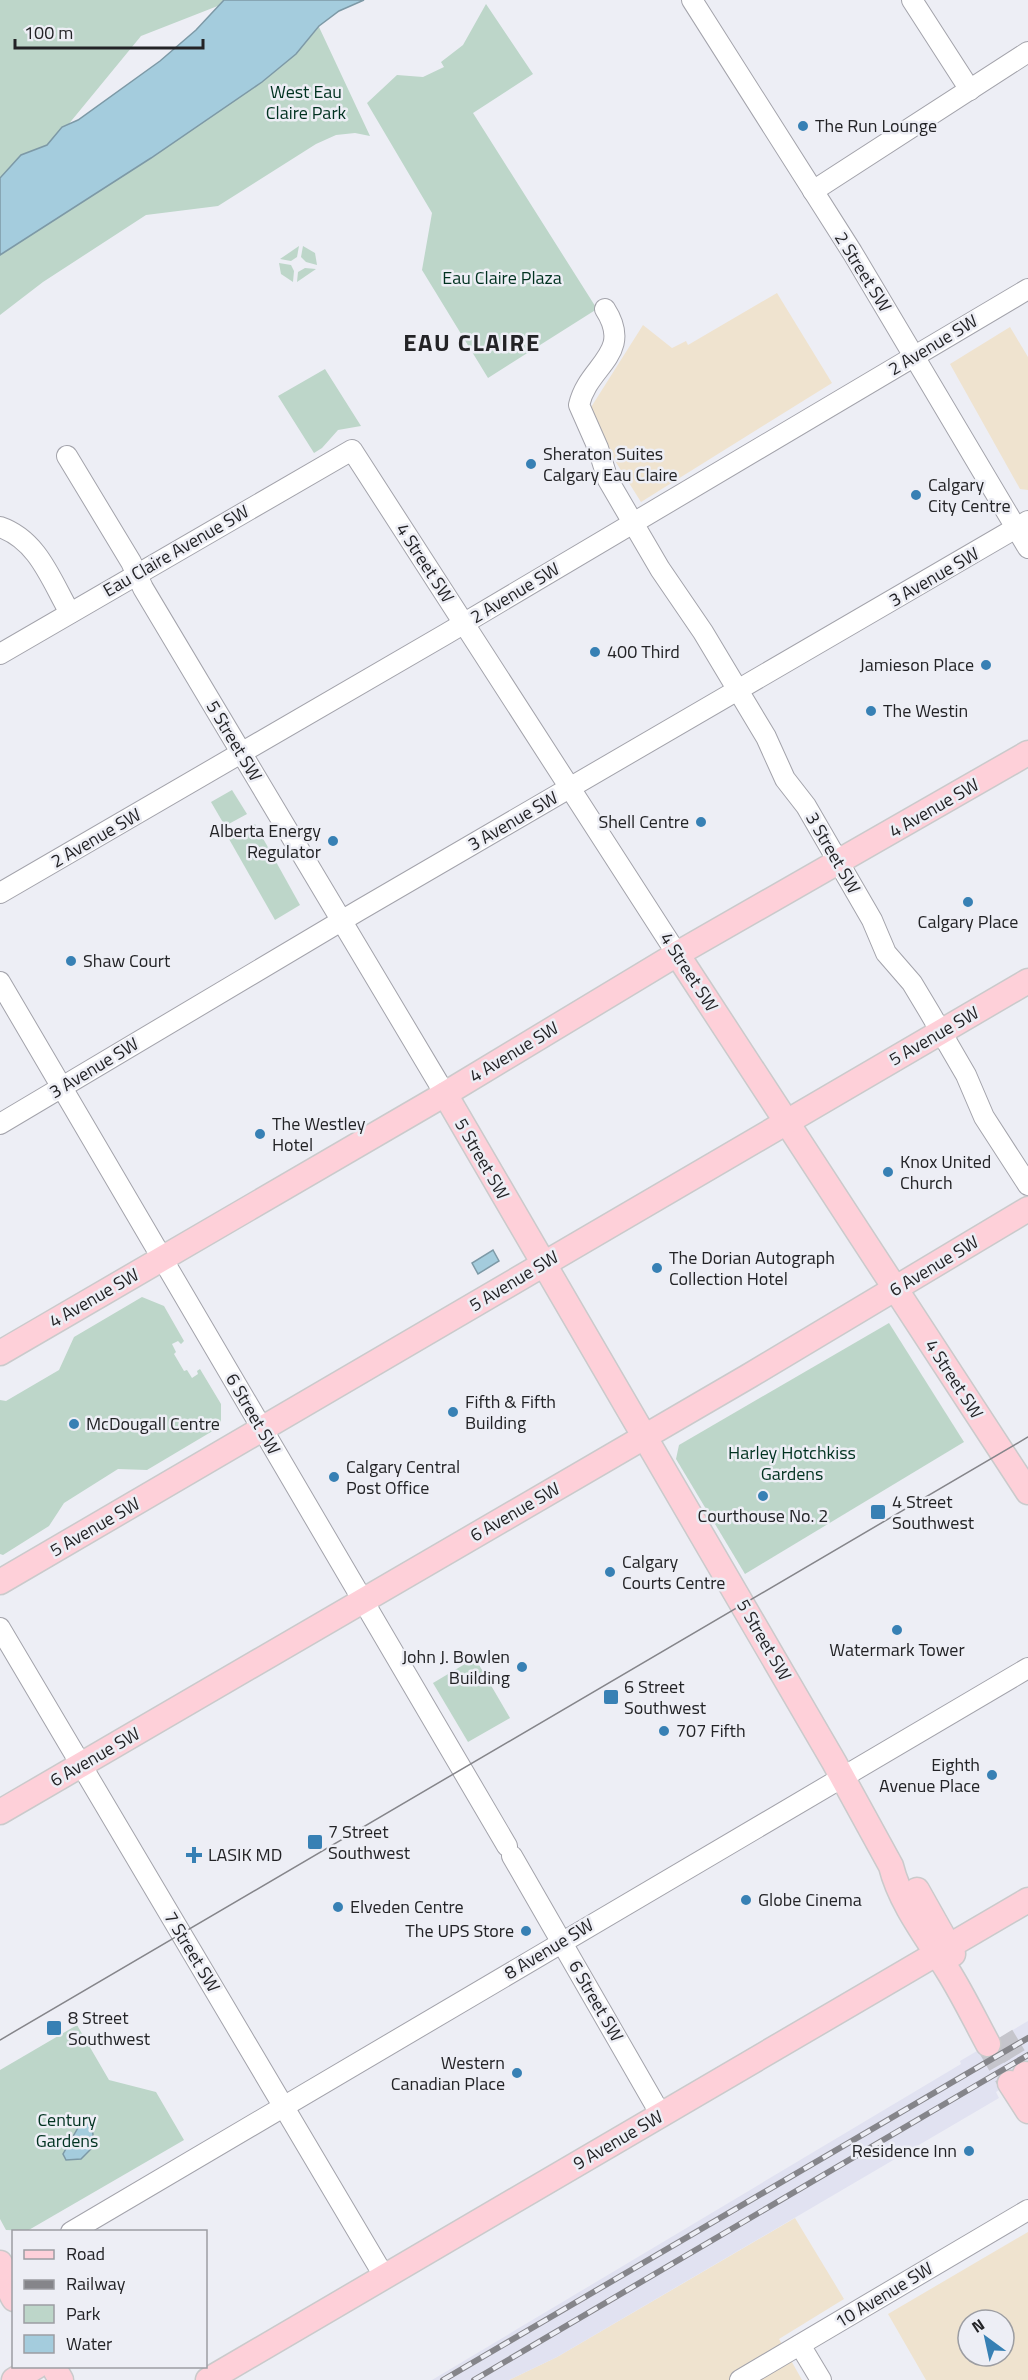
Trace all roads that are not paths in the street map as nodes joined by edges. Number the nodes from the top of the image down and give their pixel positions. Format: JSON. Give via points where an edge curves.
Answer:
{"nodes":[{"id":1,"x":912,"y":0,"type":"edge"},
{"id":2,"x":696,"y":1,"type":"edge"},
{"id":3,"x":1028,"y":52,"type":"edge"},
{"id":4,"x":970,"y":90,"type":"junction"},
{"id":5,"x":813,"y":191,"type":"junction"},
{"id":6,"x":1028,"y":289,"type":"edge"},
{"id":7,"x":605,"y":309,"type":"dead end"},
{"id":8,"x":914,"y":357,"type":"junction"},
{"id":9,"x":352,"y":450,"type":"joint"},
{"id":10,"x":67,"y":456,"type":"dead end"},
{"id":11,"x":634,"y":523,"type":"junction"},
{"id":12,"x":1022,"y":525,"type":"edge"},
{"id":13,"x":0,"y":527,"type":"edge"},
{"id":14,"x":1028,"y":548,"type":"edge"},
{"id":15,"x":137,"y":574,"type":"junction"},
{"id":16,"x":70,"y":613,"type":"junction"},
{"id":17,"x":464,"y":624,"type":"junction"},
{"id":18,"x":0,"y":654,"type":"edge"},
{"id":19,"x":737,"y":691,"type":"junction"},
{"id":20,"x":1028,"y":753,"type":"edge"},
{"id":21,"x":242,"y":754,"type":"junction"},
{"id":22,"x":570,"y":789,"type":"junction"},
{"id":23,"x":839,"y":862,"type":"junction"},
{"id":24,"x":0,"y":893,"type":"edge"},
{"id":25,"x":342,"y":921,"type":"junction"},
{"id":26,"x":677,"y":954,"type":"junction"},
{"id":27,"x":1028,"y":981,"type":"edge"},
{"id":28,"x":0,"y":982,"type":"edge"},
{"id":29,"x":941,"y":1031,"type":"junction"},
{"id":30,"x":62,"y":1088,"type":"junction"},
{"id":31,"x":445,"y":1094,"type":"junction"},
{"id":32,"x":786,"y":1122,"type":"junction"},
{"id":33,"x":0,"y":1124,"type":"edge"},
{"id":34,"x":1028,"y":1185,"type":"edge"},
{"id":35,"x":1028,"y":1209,"type":"edge"},
{"id":36,"x":161,"y":1259,"type":"junction"},
{"id":37,"x":543,"y":1264,"type":"junction"},
{"id":38,"x":895,"y":1289,"type":"junction"},
{"id":39,"x":0,"y":1353,"type":"edge"},
{"id":40,"x":262,"y":1430,"type":"junction"},
{"id":41,"x":643,"y":1437,"type":"junction"},
{"id":42,"x":1028,"y":1492,"type":"edge"},
{"id":43,"x":0,"y":1582,"type":"edge"},
{"id":44,"x":362,"y":1600,"type":"junction"},
{"id":45,"x":0,"y":1628,"type":"edge"},
{"id":46,"x":1028,"y":1668,"type":"edge"},
{"id":47,"x":81,"y":1765,"type":"junction"},
{"id":48,"x":840,"y":1777,"type":"junction"},
{"id":49,"x":0,"y":1812,"type":"edge"},
{"id":50,"x":1028,"y":1900,"type":"edge"},
{"id":51,"x":561,"y":1942,"type":"junction"},
{"id":52,"x":943,"y":1950,"type":"junction"},
{"id":53,"x":995,"y":2040,"type":"tunnel mouth"},
{"id":54,"x":1021,"y":2079,"type":"tunnel mouth"},
{"id":55,"x":283,"y":2107,"type":"junction"},
{"id":56,"x":1028,"y":2111,"type":"edge"},
{"id":57,"x":661,"y":2115,"type":"junction"},
{"id":58,"x":1028,"y":2210,"type":"edge"},
{"id":59,"x":74,"y":2230,"type":"edge"},
{"id":60,"x":6,"y":2269,"type":"edge"},
{"id":61,"x":384,"y":2276,"type":"junction"},
{"id":62,"x":12,"y":2296,"type":"edge"},
{"id":63,"x":800,"y":2345,"type":"junction"},
{"id":64,"x":54,"y":2369,"type":"edge"},
{"id":65,"x":14,"y":2380,"type":"edge"},
{"id":66,"x":78,"y":2380,"type":"edge"},
{"id":67,"x":208,"y":2380,"type":"edge"},
{"id":68,"x":740,"y":2380,"type":"edge"},
{"id":69,"x":821,"y":2380,"type":"edge"}],
"edges":[{"from":1,"to":4,"type":"street"},
{"from":2,"to":5,"type":"street","name":"2 Street SW"},
{"from":3,"to":4,"type":"street"},
{"from":4,"to":5,"type":"street"},
{"from":5,"to":8,"type":"street","name":"2 Street SW"},
{"from":6,"to":8,"type":"street","name":"2 Avenue SW"},
{"from":7,"to":11,"type":"street","name":"3 Street SW","via":[[615,326],[614,346],[579,405],[608,480]]},
{"from":8,"to":11,"type":"street","name":"2 Avenue SW"},
{"from":8,"to":12,"type":"street","name":"2 Street SW"},
{"from":9,"to":15,"type":"street","name":"Eau Claire Avenue SW"},
{"from":9,"to":17,"type":"street","name":"4 Street SW"},
{"from":10,"to":15,"type":"street","name":"5 Street SW"},
{"from":11,"to":17,"type":"street","name":"2 Avenue SW"},
{"from":11,"to":19,"type":"street","name":"3 Street SW"},
{"from":12,"to":14,"type":"street","name":"2 Street SW"},
{"from":12,"to":19,"type":"street","name":"3 Avenue SW"},
{"from":13,"to":16,"type":"street","via":[[32,546]]},
{"from":15,"to":16,"type":"street","name":"Eau Claire Avenue SW"},
{"from":15,"to":21,"type":"street","name":"5 Street SW"},
{"from":16,"to":18,"type":"street","name":"Eau Claire Avenue SW"},
{"from":17,"to":21,"type":"street","name":"2 Avenue SW"},
{"from":17,"to":22,"type":"street","name":"4 Street SW"},
{"from":19,"to":22,"type":"street","name":"3 Avenue SW"},
{"from":19,"to":23,"type":"street","name":"3 Street SW","via":[[766,737],[784,779],[806,806]]},
{"from":20,"to":23,"type":"main road","name":"4 Avenue SW"},
{"from":21,"to":24,"type":"street","name":"2 Avenue SW"},
{"from":21,"to":25,"type":"street","name":"5 Street SW"},
{"from":22,"to":25,"type":"street","name":"3 Avenue SW"},
{"from":22,"to":26,"type":"street","name":"4 Street SW"},
{"from":23,"to":26,"type":"main road","name":"4 Avenue SW"},
{"from":23,"to":29,"type":"street","name":"3 Street SW","via":[[886,953],[912,983]]},
{"from":25,"to":30,"type":"street","name":"3 Avenue SW"},
{"from":25,"to":31,"type":"street","name":"5 Street SW"},
{"from":26,"to":31,"type":"main road","name":"4 Avenue SW"},
{"from":26,"to":32,"type":"main road","name":"4 Street SW"},
{"from":27,"to":29,"type":"main road","name":"5 Avenue SW"},
{"from":28,"to":30,"type":"street","name":"6 Street SW"},
{"from":29,"to":32,"type":"main road","name":"5 Avenue SW"},
{"from":29,"to":34,"type":"street","name":"3 Street SW","via":[[984,1117]]},
{"from":30,"to":33,"type":"street","name":"3 Avenue SW"},
{"from":30,"to":36,"type":"street","name":"6 Street SW"},
{"from":31,"to":36,"type":"main road","name":"4 Avenue SW"},
{"from":31,"to":37,"type":"main road","name":"5 Street SW"},
{"from":32,"to":37,"type":"main road","name":"5 Avenue SW"},
{"from":32,"to":38,"type":"main road","name":"4 Street SW"},
{"from":35,"to":38,"type":"main road","name":"6 Avenue SW"},
{"from":36,"to":39,"type":"main road","name":"4 Avenue SW"},
{"from":36,"to":40,"type":"street","name":"6 Street SW"},
{"from":37,"to":40,"type":"main road","name":"5 Avenue SW"},
{"from":37,"to":41,"type":"main road","name":"5 Street SW"},
{"from":38,"to":41,"type":"main road","name":"6 Avenue SW"},
{"from":38,"to":42,"type":"main road","name":"4 Street SW"},
{"from":40,"to":43,"type":"main road","name":"5 Avenue SW"},
{"from":40,"to":44,"type":"street","name":"6 Street SW"},
{"from":41,"to":44,"type":"main road","name":"6 Avenue SW"},
{"from":41,"to":48,"type":"main road","name":"5 Street SW"},
{"from":44,"to":47,"type":"main road","name":"6 Avenue SW"},
{"from":44,"to":51,"type":"street","name":"6 Street SW"},
{"from":45,"to":47,"type":"street","name":"7 Street SW"},
{"from":46,"to":48,"type":"street","name":"8 Avenue SW"},
{"from":47,"to":49,"type":"main road","name":"6 Avenue SW"},
{"from":47,"to":55,"type":"street","name":"7 Street SW"},
{"from":48,"to":51,"type":"street","name":"8 Avenue SW"},
{"from":48,"to":52,"type":"main road","name":"5 Street SW","via":[[894,1876]]},
{"from":50,"to":52,"type":"main road","name":"9 Avenue SW"},
{"from":51,"to":55,"type":"street","name":"8 Avenue SW"},
{"from":51,"to":57,"type":"street","name":"6 Street SW"},
{"from":52,"to":53,"type":"main road","name":"5 Street SW"},
{"from":52,"to":57,"type":"main road","name":"9 Avenue SW"},
{"from":54,"to":56,"type":"main road"},
{"from":55,"to":59,"type":"street","name":"8 Avenue SW"},
{"from":55,"to":61,"type":"street","name":"7 Street SW"},
{"from":57,"to":61,"type":"main road","name":"9 Avenue SW"},
{"from":58,"to":63,"type":"street","name":"10 Avenue SW"},
{"from":60,"to":62,"type":"main road","via":[[6,2286]]},
{"from":61,"to":67,"type":"main road","name":"9 Avenue SW"},
{"from":63,"to":68,"type":"street","name":"10 Avenue SW"},
{"from":63,"to":69,"type":"street"},
{"from":64,"to":65,"type":"main road"},
{"from":64,"to":66,"type":"main road"}]}
